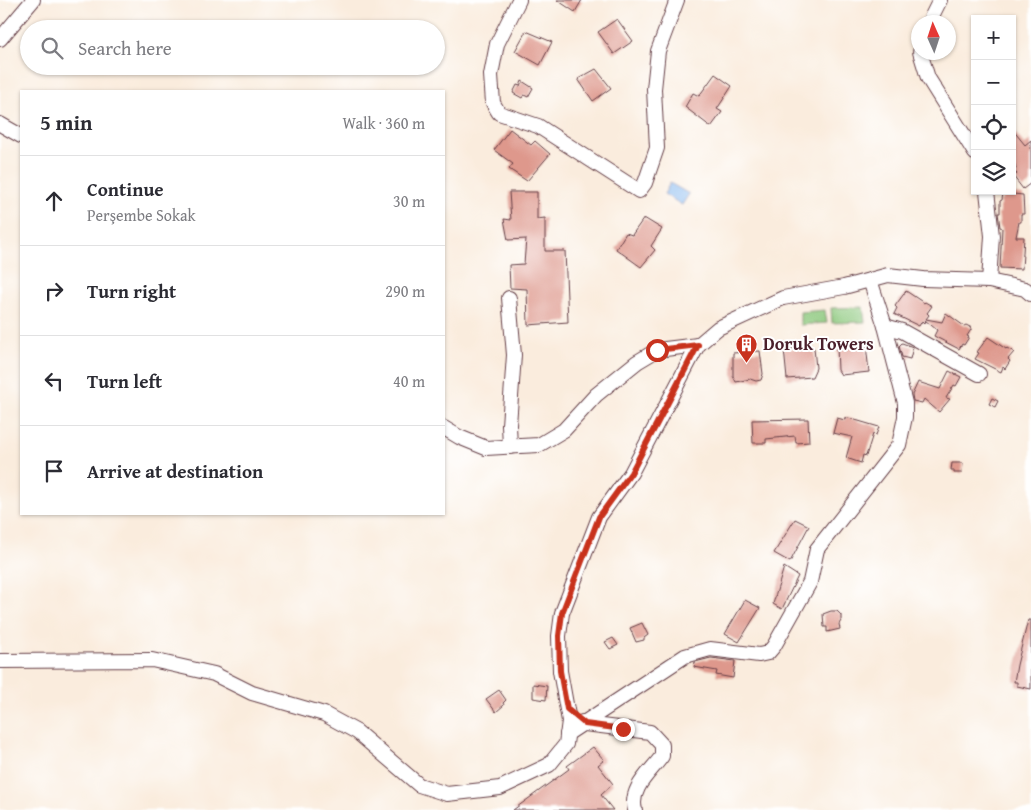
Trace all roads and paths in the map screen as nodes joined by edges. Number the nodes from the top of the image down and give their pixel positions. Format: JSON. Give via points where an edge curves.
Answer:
{"nodes":[{"id":1,"x":33,"y":0,"type":"edge"},
{"id":2,"x":519,"y":0,"type":"edge"},
{"id":3,"x":677,"y":0,"type":"edge"},
{"id":4,"x":940,"y":0,"type":"edge"},
{"id":5,"x":932,"y":15,"type":"edge"},
{"id":6,"x":0,"y":39,"type":"edge"},
{"id":7,"x":922,"y":60,"type":"edge"},
{"id":8,"x":0,"y":124,"type":"edge"},
{"id":9,"x":20,"y":135,"type":"edge"},
{"id":10,"x":973,"y":150,"type":"edge"},
{"id":11,"x":987,"y":195,"type":"edge"},
{"id":12,"x":870,"y":280,"type":"junction"},
{"id":13,"x":989,"y":281,"type":"junction"},
{"id":14,"x":1031,"y":294,"type":"edge"},
{"id":15,"x":509,"y":298,"type":"dead end"},
{"id":16,"x":885,"y":326,"type":"junction"},
{"id":17,"x":698,"y":345,"type":"junction"},
{"id":18,"x":979,"y":374,"type":"dead end"},
{"id":19,"x":445,"y":429,"type":"edge"},
{"id":20,"x":510,"y":447,"type":"junction"},
{"id":21,"x":0,"y":661,"type":"edge"},
{"id":22,"x":567,"y":709,"type":"junction"},
{"id":23,"x":585,"y":724,"type":"junction"},
{"id":24,"x":567,"y":734,"type":"junction"},
{"id":25,"x":635,"y":810,"type":"edge"}],
"edges":[{"from":1,"to":6,"type":"street"},
{"from":2,"to":3,"type":"street","via":[[497,44],[491,75],[492,103],[499,113],[538,126],[639,191],[657,148],[654,89],[658,51]]},
{"from":4,"to":5,"type":"street"},
{"from":7,"to":10,"type":"street","via":[[928,78]]},
{"from":8,"to":9,"type":"street"},
{"from":11,"to":13,"type":"street","via":[[992,236]]},
{"from":12,"to":13,"type":"street","via":[[888,276]]},
{"from":12,"to":16,"type":"street"},
{"from":12,"to":17,"type":"street","via":[[783,298],[718,328]]},
{"from":13,"to":14,"type":"street","via":[[1025,289]]},
{"from":15,"to":20,"type":"street","via":[[514,355]]},
{"from":16,"to":18,"type":"street","via":[[902,331]]},
{"from":16,"to":23,"type":"street","via":[[905,403],[899,445],[817,549],[810,582],[774,646],[768,653],[760,655],[710,649],[685,656]]},
{"from":17,"to":20,"type":"street","via":[[657,350],[596,395],[564,430],[539,445]]},
{"from":17,"to":22,"type":"street","via":[[631,473],[599,517],[562,613],[560,671]]},
{"from":19,"to":20,"type":"street","via":[[486,448]]},
{"from":21,"to":24,"type":"street","via":[[152,660],[214,674],[252,693],[324,714],[357,732],[419,785],[447,794],[500,788],[549,765],[566,744]]},
{"from":22,"to":23,"type":"street"},
{"from":22,"to":24,"type":"street"},
{"from":23,"to":24,"type":"street"},
{"from":23,"to":25,"type":"street","via":[[650,732],[662,745],[662,756],[639,784],[633,804]]}]}
